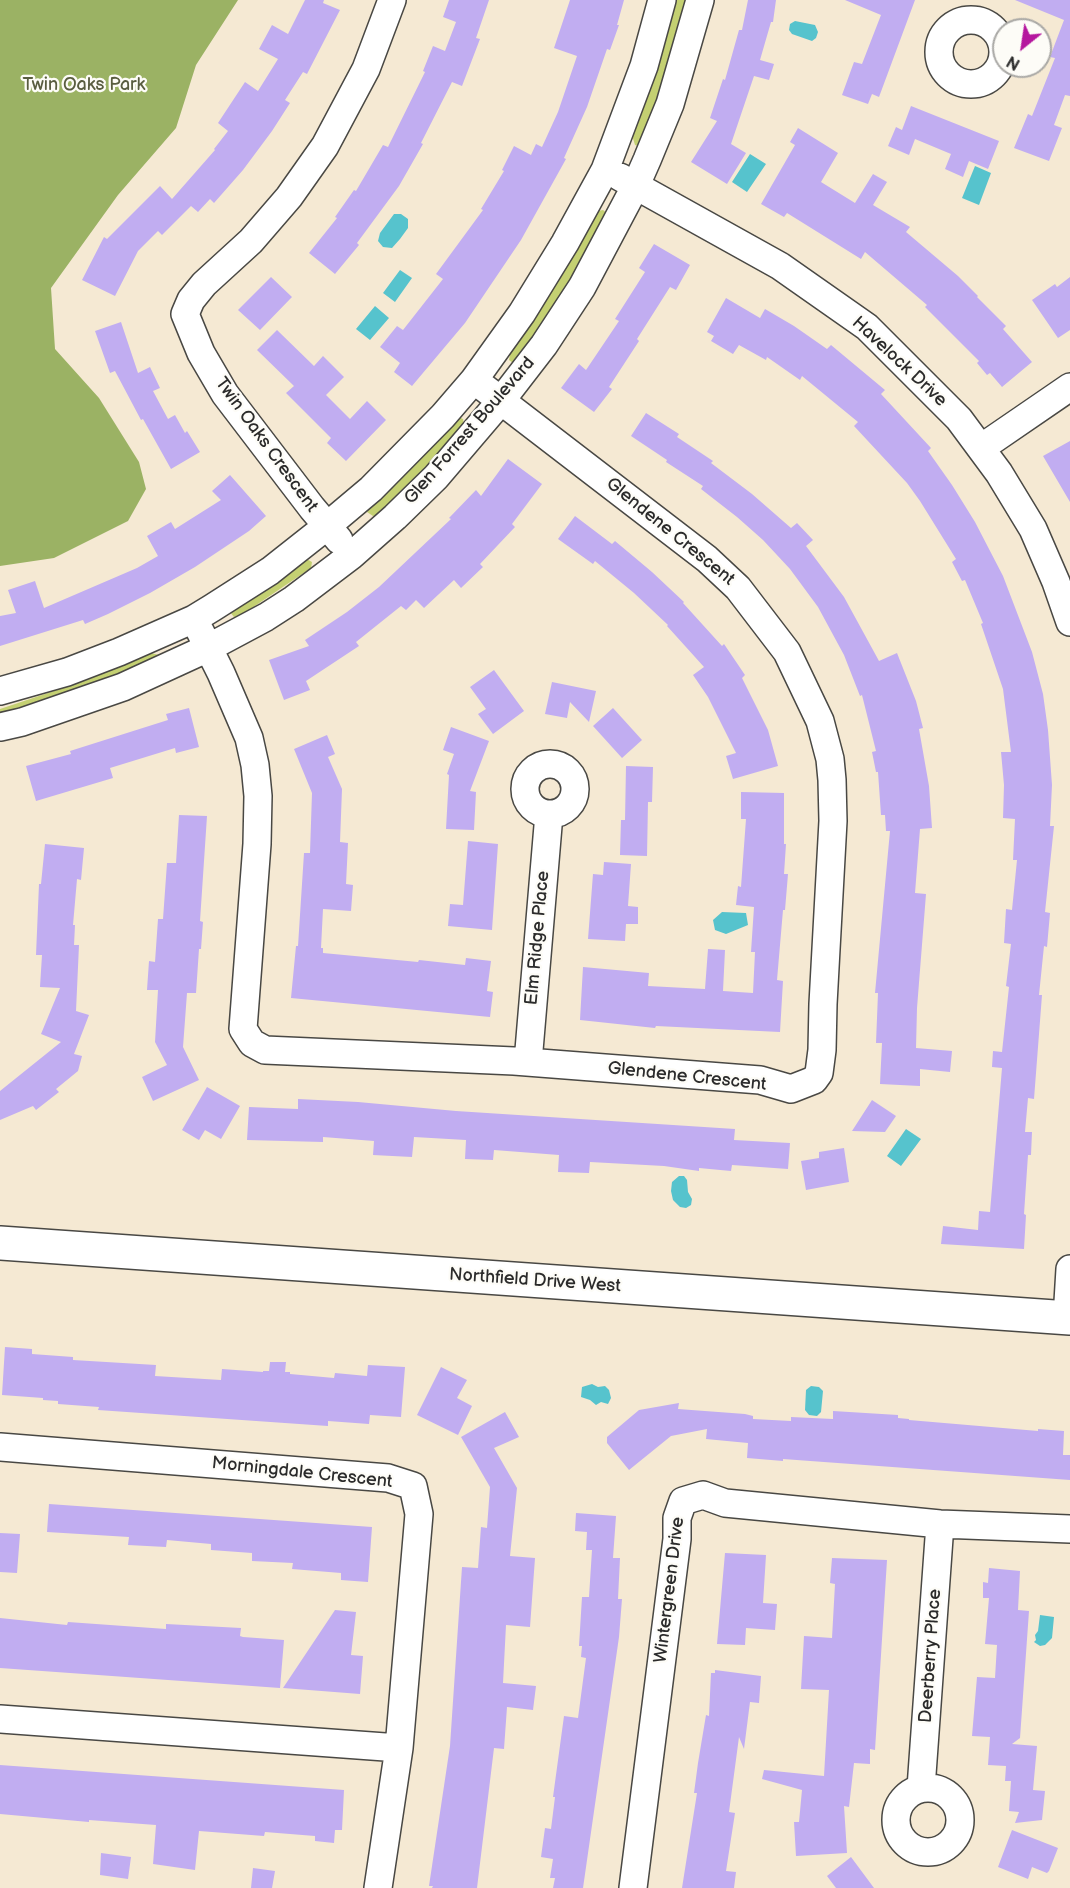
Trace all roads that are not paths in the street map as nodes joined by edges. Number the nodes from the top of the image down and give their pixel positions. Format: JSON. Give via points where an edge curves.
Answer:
{"nodes":[{"id":1,"x":392,"y":0,"type":"edge"},
{"id":2,"x":662,"y":0,"type":"edge"},
{"id":3,"x":700,"y":0,"type":"edge"},
{"id":4,"x":605,"y":170,"type":"junction"},
{"id":5,"x":636,"y":185,"type":"junction"},
{"id":6,"x":474,"y":380,"type":"junction"},
{"id":7,"x":1070,"y":387,"type":"edge"},
{"id":8,"x":500,"y":402,"type":"junction"},
{"id":9,"x":981,"y":448,"type":"junction"},
{"id":10,"x":327,"y":526,"type":"junction"},
{"id":11,"x":352,"y":555,"type":"junction"},
{"id":12,"x":194,"y":619,"type":"junction"},
{"id":13,"x":1070,"y":622,"type":"edge"},
{"id":14,"x":208,"y":648,"type":"junction"},
{"id":15,"x":0,"y":691,"type":"edge"},
{"id":16,"x":0,"y":728,"type":"edge"},
{"id":17,"x":549,"y":814,"type":"dead end"},
{"id":18,"x":528,"y":1062,"type":"junction"},
{"id":19,"x":0,"y":1243,"type":"edge"},
{"id":20,"x":1070,"y":1269,"type":"edge"},
{"id":21,"x":1069,"y":1318,"type":"edge"},
{"id":22,"x":0,"y":1447,"type":"edge"},
{"id":23,"x":940,"y":1524,"type":"junction"},
{"id":24,"x":1070,"y":1529,"type":"edge"},
{"id":25,"x":0,"y":1719,"type":"edge"},
{"id":26,"x":399,"y":1748,"type":"junction"},
{"id":27,"x":921,"y":1788,"type":"dead end"},
{"id":28,"x":378,"y":1888,"type":"edge"},
{"id":29,"x":633,"y":1888,"type":"edge"}],
"edges":[{"from":1,"to":10,"type":"street","name":"Twin Oaks Crescent","via":[[366,69],[325,146],[289,197],[251,241],[204,284],[185,314],[201,353],[225,394]]},
{"from":2,"to":4,"type":"street","name":"Glen Forrest Boulevard","via":[[644,66]]},
{"from":3,"to":5,"type":"street","name":"Glen Forrest Boulevard","via":[[670,104]]},
{"from":4,"to":5,"type":"street","name":"Havelock Drive"},
{"from":4,"to":6,"type":"street","name":"Glen Forrest Boulevard","via":[[522,313]]},
{"from":5,"to":8,"type":"street","name":"Glen Forrest Boulevard","via":[[577,294]]},
{"from":5,"to":9,"type":"street","name":"Havelock Drive","via":[[780,266],[867,327],[959,419]]},
{"from":6,"to":8,"type":"street","name":"Glendene Crescent"},
{"from":6,"to":10,"type":"street","name":"Glen Forrest Boulevard","via":[[371,489]]},
{"from":7,"to":9,"type":"street"},
{"from":8,"to":11,"type":"street","name":"Glen Forrest Boulevard","via":[[436,477]]},
{"from":8,"to":18,"type":"street","name":"Glendene Crescent","via":[[661,522],[738,588],[787,652],[820,721],[832,780],[822,1050],[819,1073],[814,1080],[791,1089],[760,1080]]},
{"from":9,"to":13,"type":"street","name":"Havelock Drive","via":[[1033,529]]},
{"from":10,"to":11,"type":"street","name":"Twin Oaks Crescent"},
{"from":10,"to":12,"type":"street","name":"Glen Forrest Boulevard","via":[[270,571]]},
{"from":11,"to":14,"type":"street","name":"Glen Forrest Boulevard","via":[[294,599]]},
{"from":12,"to":14,"type":"street","name":"Glendene Crescent"},
{"from":12,"to":15,"type":"street","name":"Glen Forrest Boulevard","via":[[67,672]]},
{"from":14,"to":16,"type":"street","name":"Glen Forrest Boulevard","via":[[123,687]]},
{"from":14,"to":18,"type":"street","name":"Glendene Crescent","via":[[249,738],[255,765],[258,796],[243,1029],[252,1043],[265,1050]]},
{"from":17,"to":18,"type":"street","name":"Elm Ridge Place"},
{"from":19,"to":21,"type":"main road","name":"Northfield Drive West"},
{"from":20,"to":21,"type":"street"},
{"from":22,"to":26,"type":"street","name":"Morningdale Crescent","via":[[388,1478],[413,1486],[419,1514]]},
{"from":23,"to":24,"type":"street","name":"Wintergreen Drive"},
{"from":23,"to":27,"type":"street","name":"Deerberry Place"},
{"from":23,"to":29,"type":"street","name":"Wintergreen Drive","via":[[725,1503],[703,1495],[683,1501],[677,1518]]},
{"from":25,"to":26,"type":"street"},
{"from":26,"to":28,"type":"street","name":"Morningdale Crescent"}]}
